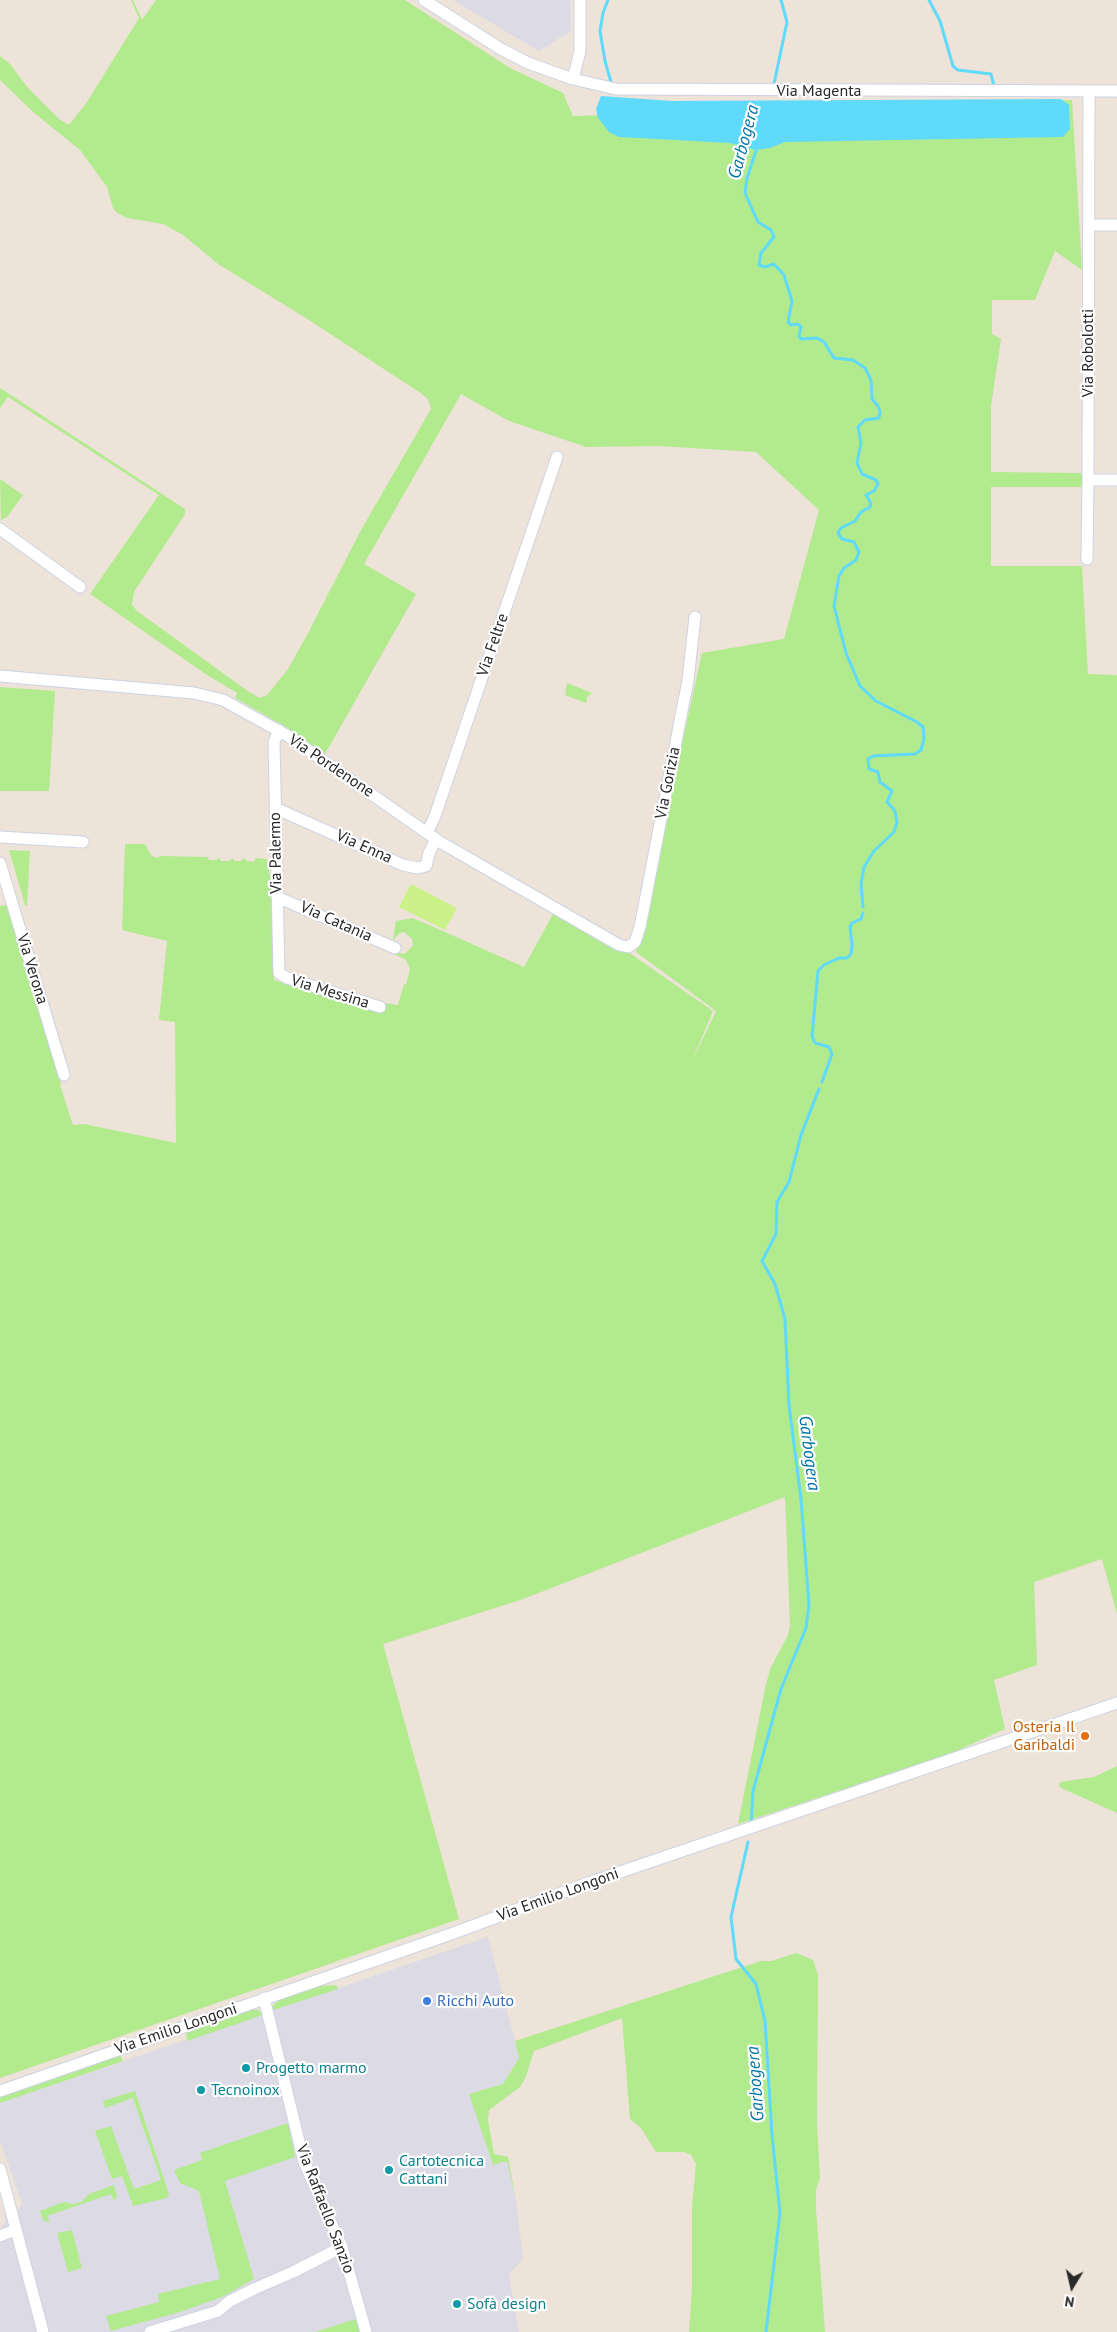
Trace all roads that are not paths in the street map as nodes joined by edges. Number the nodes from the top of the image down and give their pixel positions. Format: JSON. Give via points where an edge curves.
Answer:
{"nodes":[{"id":1,"x":424,"y":0,"type":"edge"},
{"id":2,"x":580,"y":0,"type":"edge"},
{"id":3,"x":573,"y":79,"type":"junction"},
{"id":4,"x":1088,"y":91,"type":"junction"},
{"id":5,"x":1117,"y":91,"type":"edge"},
{"id":6,"x":1089,"y":225,"type":"junction"},
{"id":7,"x":1117,"y":226,"type":"edge"},
{"id":8,"x":557,"y":457,"type":"dead end"},
{"id":9,"x":1088,"y":480,"type":"junction"},
{"id":10,"x":1117,"y":480,"type":"edge"},
{"id":11,"x":0,"y":529,"type":"edge"},
{"id":12,"x":1086,"y":559,"type":"dead end"},
{"id":13,"x":80,"y":587,"type":"dead end"},
{"id":14,"x":695,"y":617,"type":"dead end"},
{"id":15,"x":0,"y":676,"type":"edge"},
{"id":16,"x":279,"y":730,"type":"junction"},
{"id":17,"x":275,"y":808,"type":"junction"},
{"id":18,"x":432,"y":836,"type":"junction"},
{"id":19,"x":0,"y":837,"type":"edge"},
{"id":20,"x":83,"y":842,"type":"dead end"},
{"id":21,"x":0,"y":863,"type":"edge"},
{"id":22,"x":277,"y":897,"type":"junction"},
{"id":23,"x":631,"y":946,"type":"joint"},
{"id":24,"x":395,"y":948,"type":"dead end"},
{"id":25,"x":281,"y":975,"type":"joint"},
{"id":26,"x":380,"y":1008,"type":"dead end"},
{"id":27,"x":64,"y":1075,"type":"dead end"},
{"id":28,"x":1117,"y":1703,"type":"edge"},
{"id":29,"x":264,"y":1998,"type":"junction"},
{"id":30,"x":0,"y":2091,"type":"edge"},
{"id":31,"x":0,"y":2170,"type":"edge"},
{"id":32,"x":15,"y":2230,"type":"junction"},
{"id":33,"x":0,"y":2236,"type":"edge"},
{"id":34,"x":342,"y":2247,"type":"junction"},
{"id":35,"x":43,"y":2332,"type":"edge"},
{"id":36,"x":150,"y":2332,"type":"edge"},
{"id":37,"x":366,"y":2332,"type":"edge"}],
"edges":[{"from":1,"to":3,"type":"street","name":"Via Magenta","via":[[510,54]]},
{"from":2,"to":3,"type":"street","via":[[580,51]]},
{"from":3,"to":4,"type":"street","name":"Via Magenta","via":[[630,90]]},
{"from":4,"to":5,"type":"street","name":"Via Magenta"},
{"from":4,"to":6,"type":"street","name":"Via Robolotti"},
{"from":6,"to":7,"type":"street"},
{"from":6,"to":9,"type":"street","name":"Via Robolotti"},
{"from":8,"to":18,"type":"street","name":"Via Feltre","via":[[435,816]]},
{"from":9,"to":10,"type":"street"},
{"from":9,"to":12,"type":"street","name":"Via Robolotti"},
{"from":11,"to":13,"type":"street"},
{"from":14,"to":23,"type":"street","name":"Via Gorizia","via":[[688,680],[640,927]]},
{"from":15,"to":16,"type":"street","name":"Via Pordenone","via":[[202,694],[231,704]]},
{"from":16,"to":17,"type":"street","name":"Via Palermo","via":[[274,742]]},
{"from":16,"to":18,"type":"street","name":"Via Pordenone"},
{"from":17,"to":18,"type":"street","name":"Via Enna","via":[[403,865],[418,868],[426,866]]},
{"from":17,"to":22,"type":"street","name":"Via Palermo"},
{"from":18,"to":23,"type":"street","name":"Via Pordenone","via":[[617,944]]},
{"from":19,"to":20,"type":"street"},
{"from":21,"to":27,"type":"street","name":"Via Verona"},
{"from":22,"to":24,"type":"street","name":"Via Catania"},
{"from":22,"to":25,"type":"street","name":"Via Palermo","via":[[278,969]]},
{"from":25,"to":26,"type":"street","name":"Via Messina"},
{"from":28,"to":29,"type":"street","name":"Via Emilio Longoni","via":[[588,1883]]},
{"from":29,"to":30,"type":"street","name":"Via Emilio Longoni"},
{"from":29,"to":34,"type":"street","name":"Via Raffaello Sanzio","via":[[304,2162]]},
{"from":31,"to":32,"type":"street"},
{"from":32,"to":33,"type":"street"},
{"from":32,"to":35,"type":"street"},
{"from":34,"to":36,"type":"street","via":[[230,2301],[218,2311]]},
{"from":34,"to":37,"type":"street","name":"Via Raffaello Sanzio"}]}
